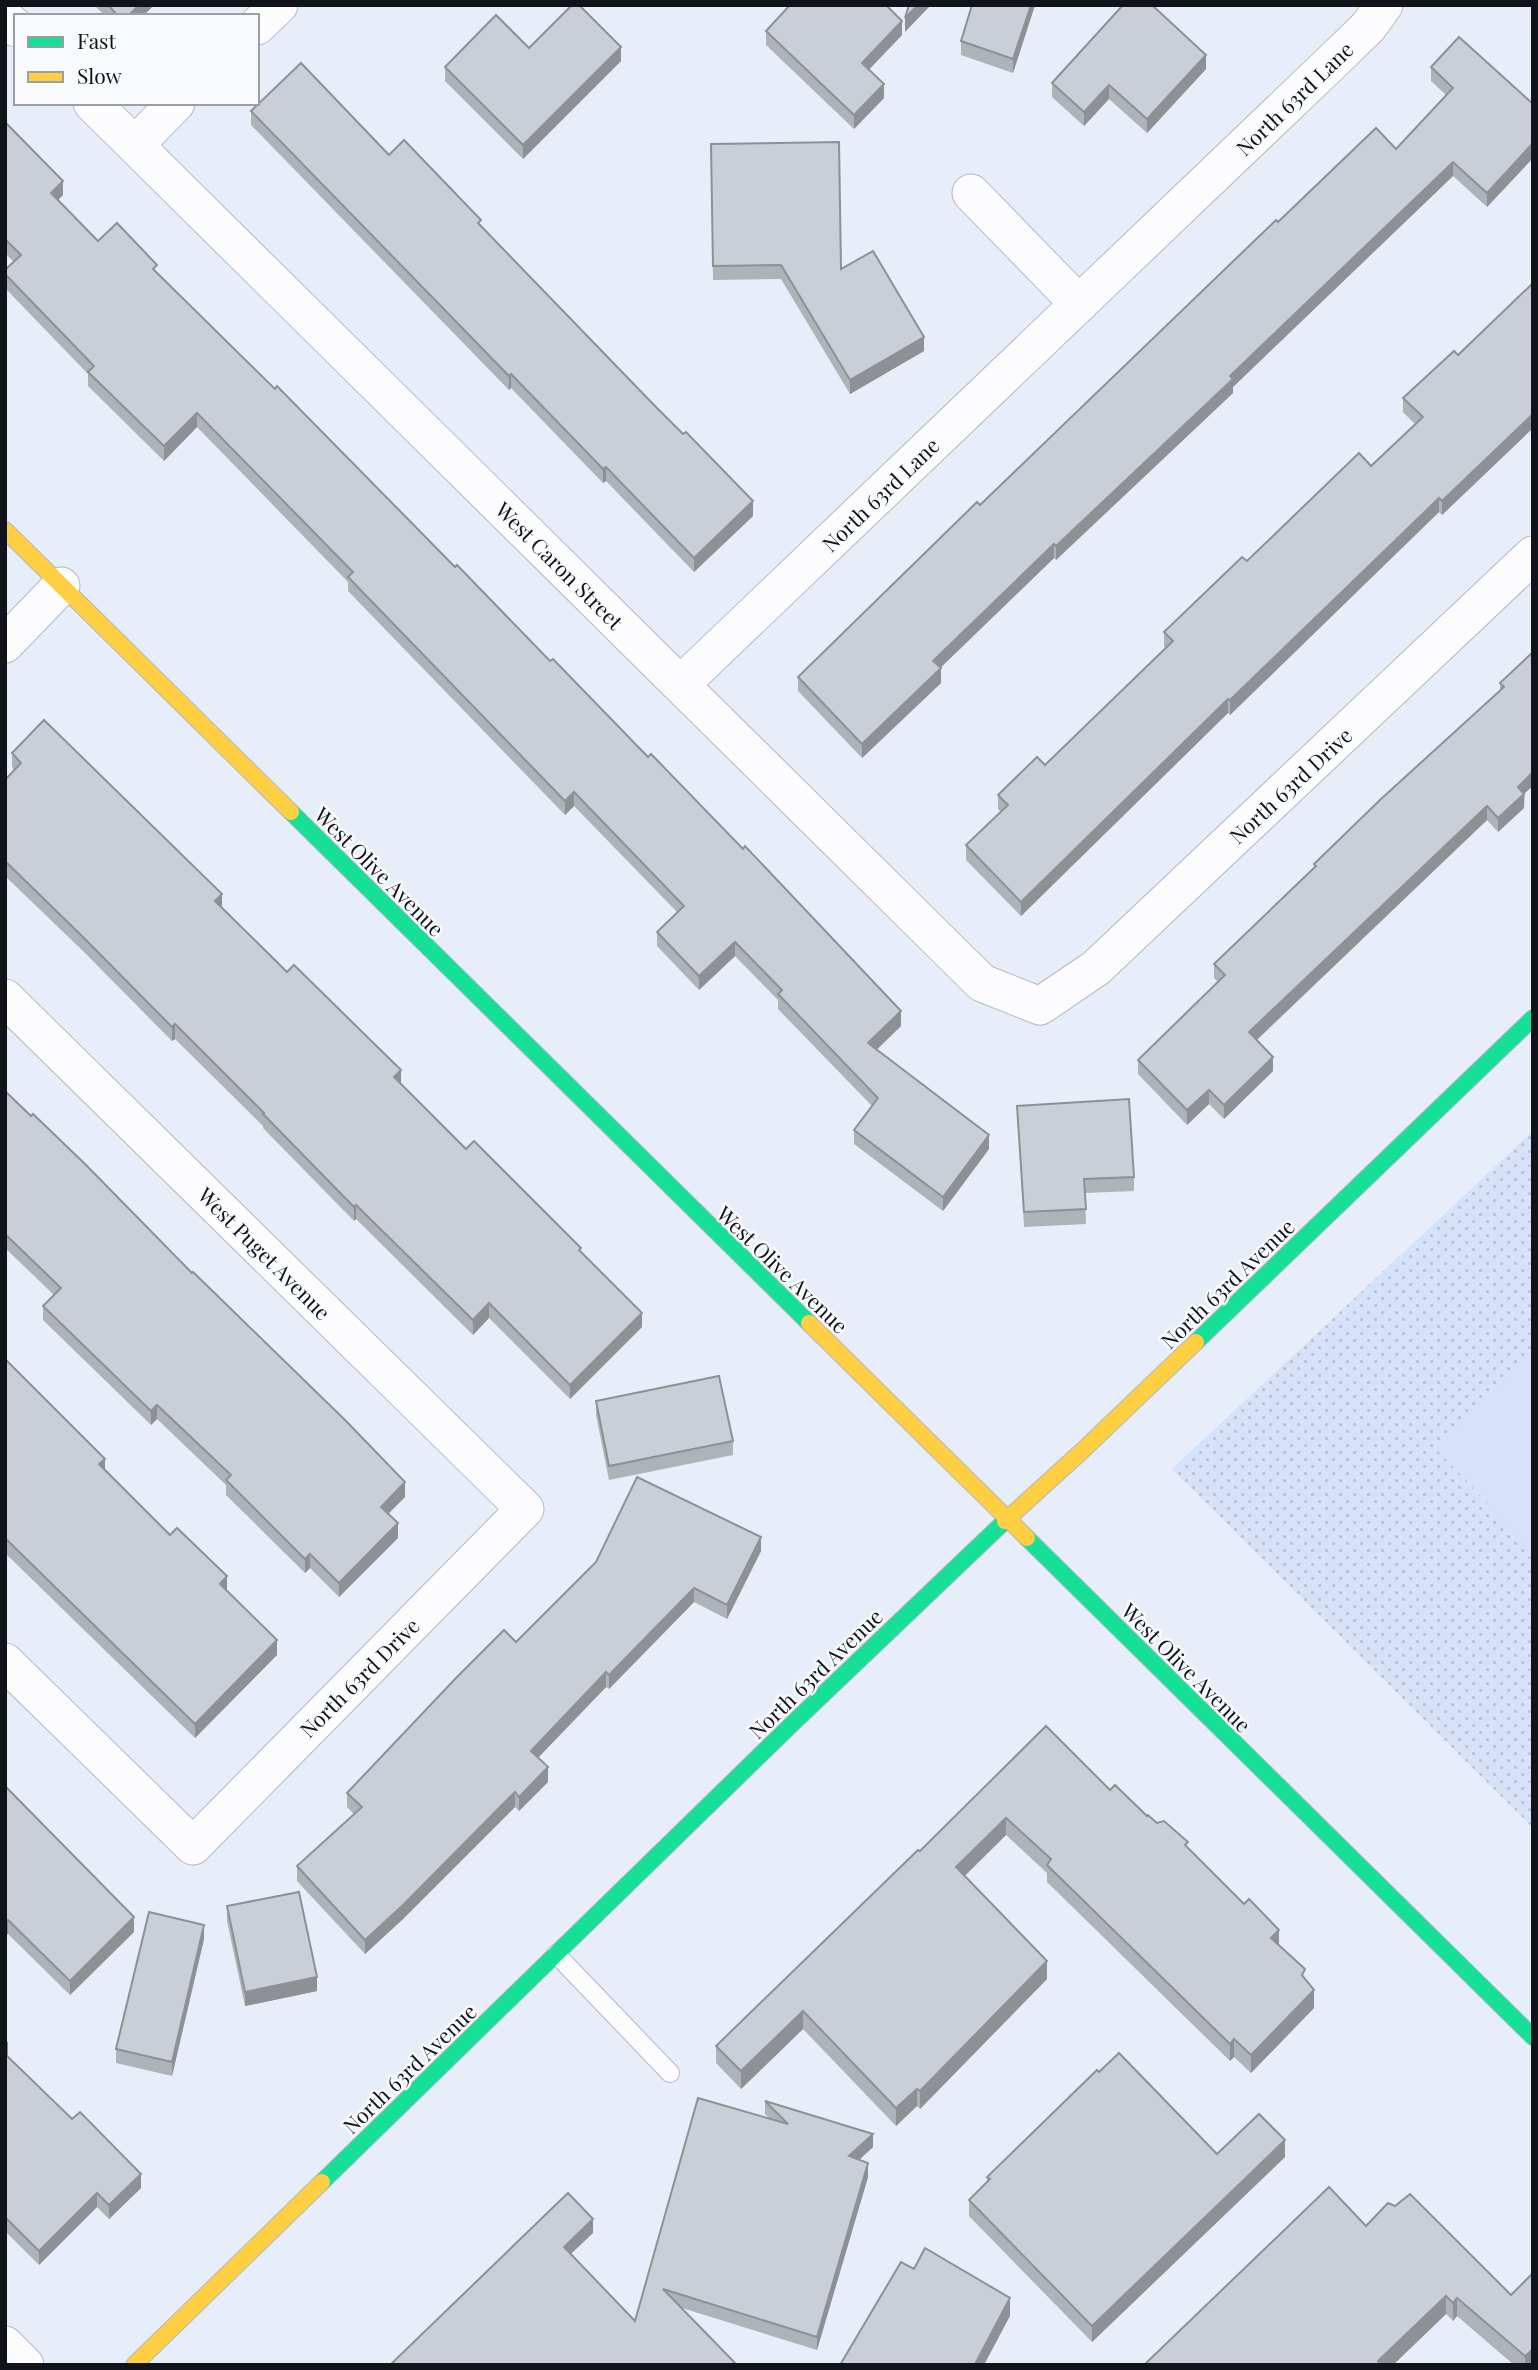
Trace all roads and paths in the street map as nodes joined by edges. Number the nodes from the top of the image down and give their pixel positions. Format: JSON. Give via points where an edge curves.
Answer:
{"nodes":[{"id":1,"x":279,"y":5,"type":"edge"},
{"id":2,"x":1384,"y":5,"type":"edge"},
{"id":3,"x":259,"y":24,"type":"edge"},
{"id":4,"x":94,"y":105,"type":"edge"},
{"id":5,"x":174,"y":105,"type":"edge"},
{"id":6,"x":135,"y":145,"type":"junction"},
{"id":7,"x":971,"y":192,"type":"dead end"},
{"id":8,"x":1079,"y":304,"type":"junction"},
{"id":9,"x":5,"y":530,"type":"edge"},
{"id":10,"x":1533,"y":555,"type":"edge"},
{"id":11,"x":61,"y":586,"type":"junction"},
{"id":12,"x":5,"y":644,"type":"edge"},
{"id":13,"x":681,"y":684,"type":"junction"},
{"id":14,"x":5,"y":998,"type":"edge"},
{"id":15,"x":1041,"y":1006,"type":"joint"},
{"id":16,"x":1533,"y":1018,"type":"edge"},
{"id":17,"x":525,"y":1509,"type":"joint"},
{"id":18,"x":1007,"y":1519,"type":"junction"},
{"id":19,"x":5,"y":1662,"type":"edge"},
{"id":20,"x":556,"y":1954,"type":"junction"},
{"id":21,"x":1533,"y":2038,"type":"edge"},
{"id":22,"x":670,"y":2073,"type":"dead end"},
{"id":23,"x":5,"y":2345,"type":"edge"},
{"id":24,"x":25,"y":2365,"type":"edge"},
{"id":25,"x":134,"y":2365,"type":"edge"}],
"edges":[{"from":1,"to":3,"type":"street"},
{"from":2,"to":8,"type":"street","name":"North 63rd Lane","via":[[1368,27]]},
{"from":4,"to":6,"type":"street","name":"West Caron Street"},
{"from":5,"to":6,"type":"street"},
{"from":6,"to":13,"type":"street","name":"West Caron Street"},
{"from":7,"to":8,"type":"street"},
{"from":8,"to":13,"type":"street","name":"North 63rd Lane"},
{"from":9,"to":11,"type":"main road","name":"West Olive Avenue"},
{"from":10,"to":15,"type":"street","name":"North 63rd Drive","via":[[1096,968]]},
{"from":11,"to":12,"type":"street"},
{"from":11,"to":18,"type":"main road","name":"West Olive Avenue"},
{"from":13,"to":15,"type":"street","name":"West Caron Street","via":[[982,984]]},
{"from":14,"to":17,"type":"street","name":"West Puget Avenue"},
{"from":16,"to":18,"type":"main road","name":"North 63rd Avenue"},
{"from":17,"to":19,"type":"street","name":"North 63rd Drive","via":[[193,1846]]},
{"from":18,"to":20,"type":"main road","name":"North 63rd Avenue"},
{"from":18,"to":21,"type":"main road","name":"West Olive Avenue"},
{"from":20,"to":22,"type":"lane"},
{"from":20,"to":25,"type":"main road","name":"North 63rd Avenue"},
{"from":23,"to":24,"type":"street"}]}
